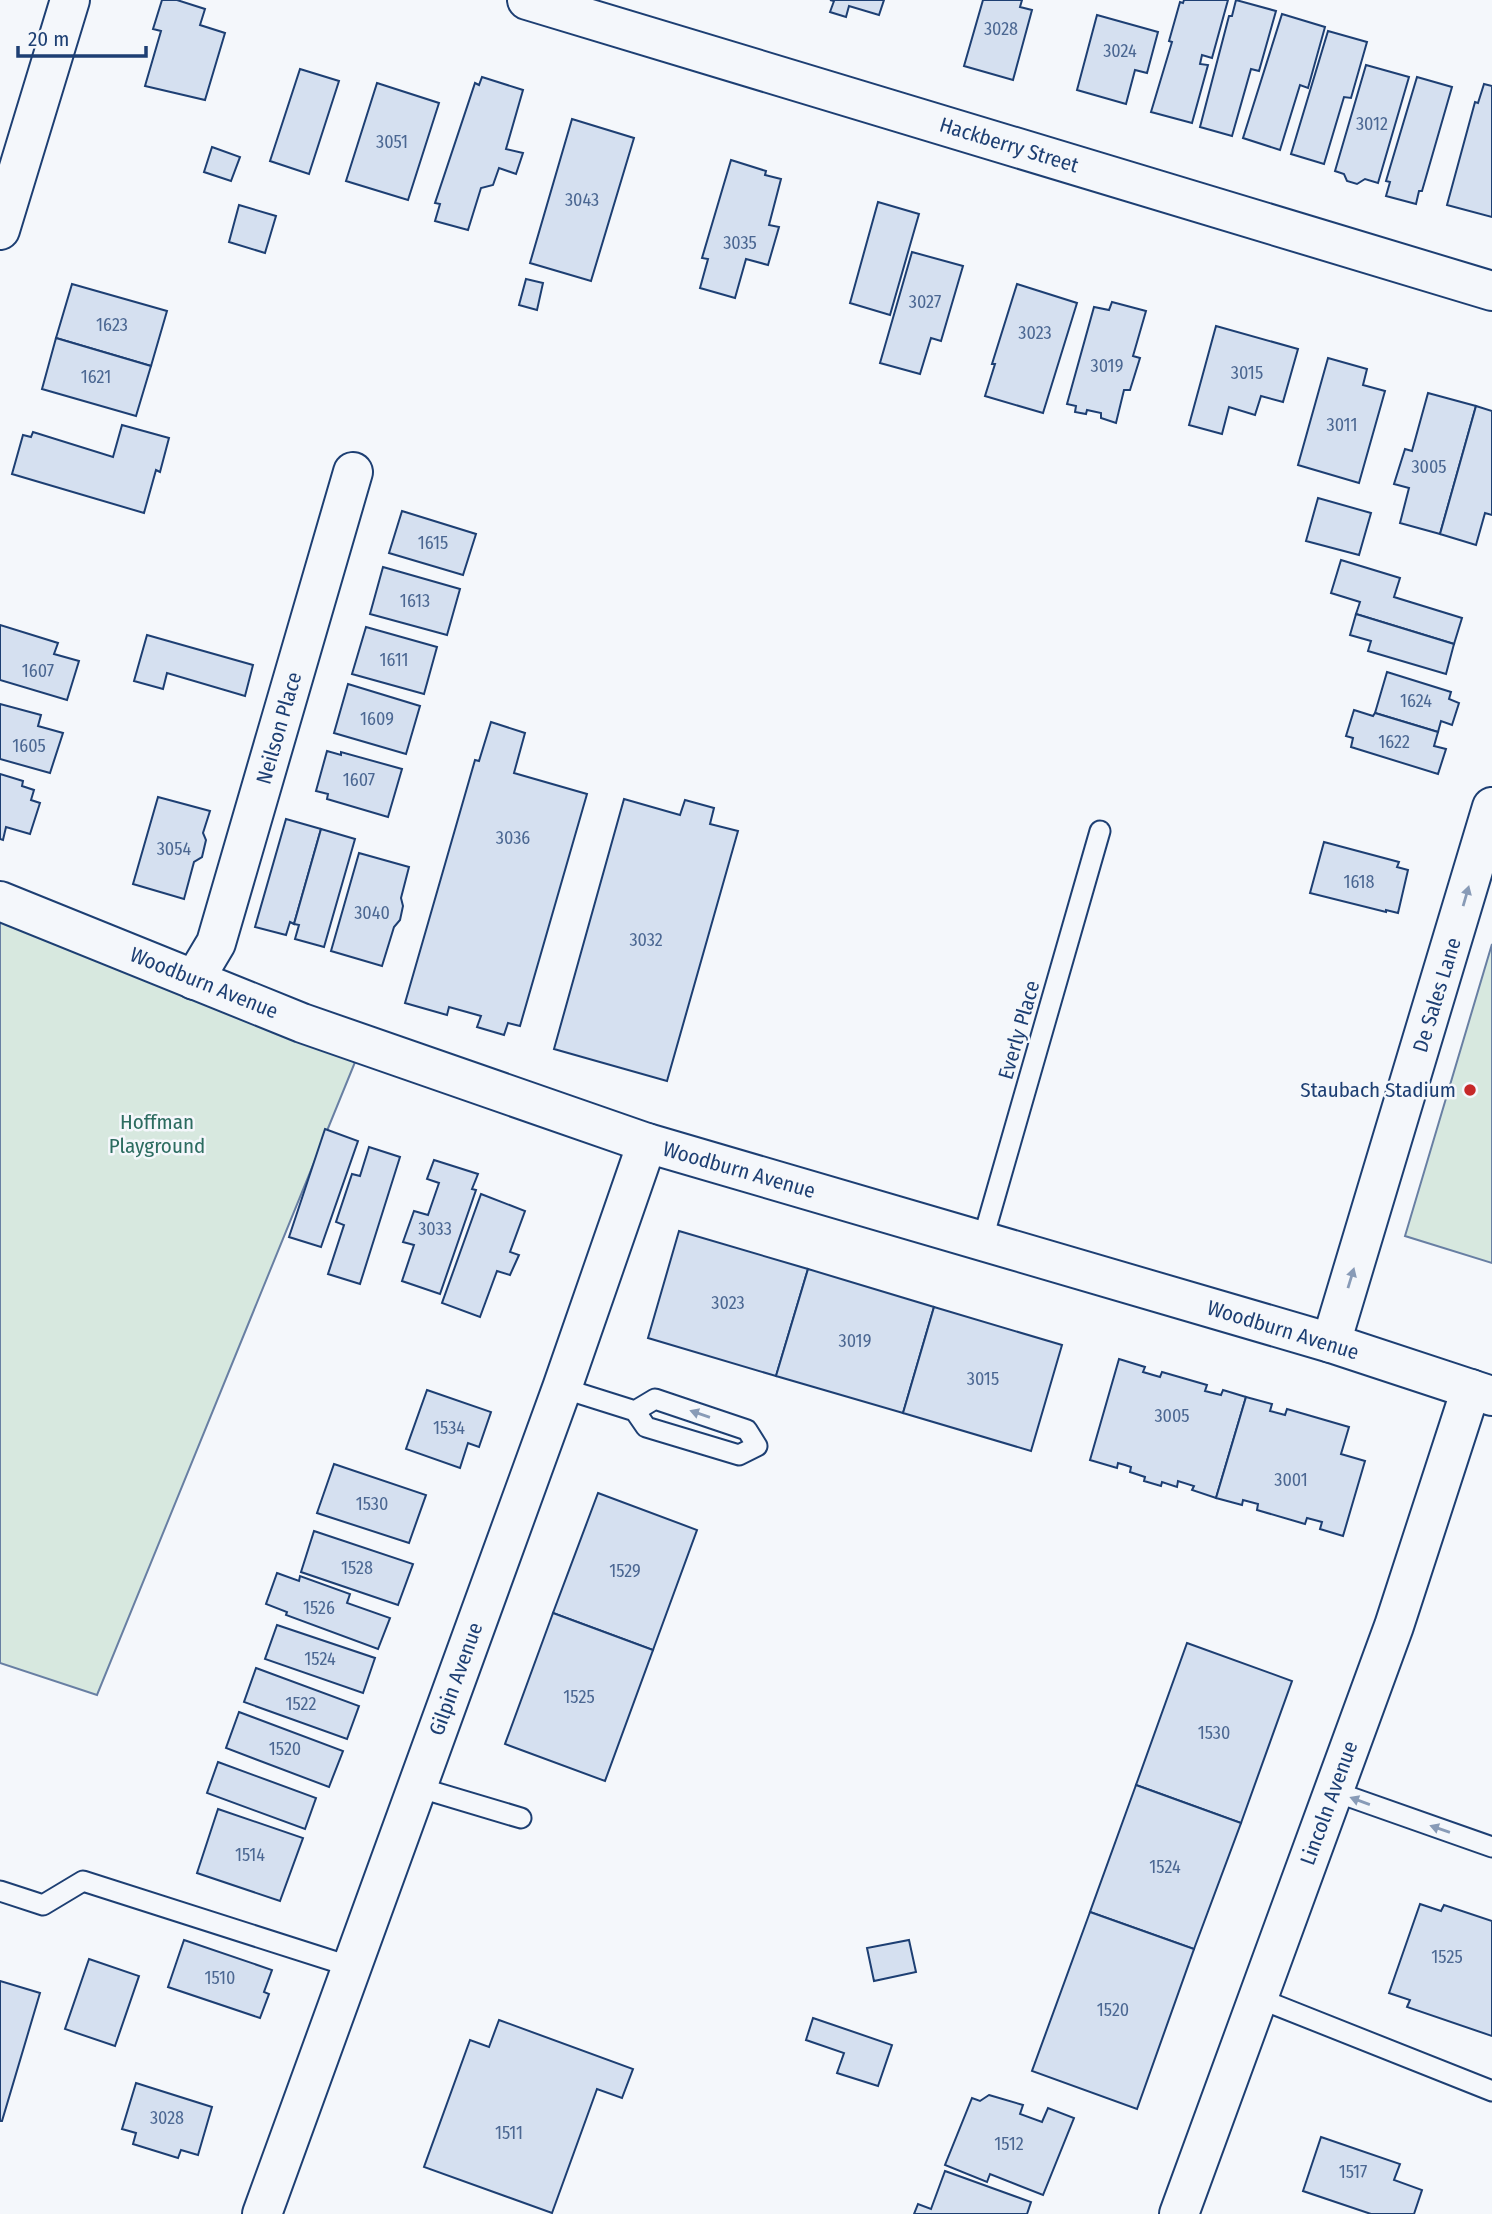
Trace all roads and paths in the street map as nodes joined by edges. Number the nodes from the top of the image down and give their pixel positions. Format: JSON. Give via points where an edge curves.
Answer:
{"nodes":[{"id":1,"x":70,"y":0,"type":"edge"},
{"id":2,"x":527,"y":0,"type":"edge"},
{"id":3,"x":0,"y":230,"type":"edge"},
{"id":4,"x":1492,"y":291,"type":"edge"},
{"id":5,"x":353,"y":472,"type":"dead end"},
{"id":6,"x":1491,"y":816,"type":"edge"},
{"id":7,"x":1100,"y":831,"type":"dead end"},
{"id":8,"x":0,"y":901,"type":"edge"},
{"id":9,"x":194,"y":979,"type":"junction"},
{"id":10,"x":647,"y":1143,"type":"junction"},
{"id":11,"x":982,"y":1242,"type":"junction"},
{"id":12,"x":1331,"y":1343,"type":"junction"},
{"id":13,"x":562,"y":1388,"type":"junction"},
{"id":14,"x":1482,"y":1393,"type":"edge"},
{"id":15,"x":635,"y":1411,"type":"junction"},
{"id":16,"x":417,"y":1787,"type":"junction"},
{"id":17,"x":1333,"y":1791,"type":"junction"},
{"id":18,"x":521,"y":1818,"type":"dead end"},
{"id":19,"x":1492,"y":1847,"type":"edge"},
{"id":20,"x":0,"y":1891,"type":"edge"},
{"id":21,"x":352,"y":1967,"type":"junction"},
{"id":22,"x":1258,"y":1998,"type":"junction"},
{"id":23,"x":1492,"y":2091,"type":"edge"},
{"id":24,"x":262,"y":2214,"type":"edge"},
{"id":25,"x":1180,"y":2214,"type":"edge"}],
"edges":[{"from":1,"to":3,"type":"street"},
{"from":2,"to":4,"type":"street","name":"Hackberry Street"},
{"from":5,"to":9,"type":"street","name":"Neilson Place","via":[[216,943]]},
{"from":12,"to":6,"type":"street","name":"De Sales Lane","one_way":true},
{"from":7,"to":11,"type":"lane","name":"Everly Place"},
{"from":8,"to":9,"type":"street","name":"Woodburn Avenue"},
{"from":9,"to":10,"type":"street","name":"Woodburn Avenue","via":[[326,1032]]},
{"from":10,"to":11,"type":"street","name":"Woodburn Avenue"},
{"from":10,"to":13,"type":"street","name":"Gilpin Avenue"},
{"from":11,"to":12,"type":"street","name":"Woodburn Avenue"},
{"from":12,"to":14,"type":"street","name":"Woodburn Avenue"},
{"from":13,"to":15,"type":"lane"},
{"from":13,"to":16,"type":"street","name":"Gilpin Avenue"},
{"from":14,"to":17,"type":"street","name":"Lincoln Avenue"},
{"from":15,"to":15,"type":"lane","one_way":true,"via":[[646,1427],[738,1455],[757,1446],[747,1430],[655,1399]]},
{"from":16,"to":18,"type":"lane"},
{"from":16,"to":21,"type":"street","name":"Gilpin Avenue"},
{"from":19,"to":17,"type":"lane","one_way":true},
{"from":17,"to":22,"type":"street","name":"Lincoln Avenue"},
{"from":20,"to":21,"type":"lane","via":[[44,1905],[83,1881]]},
{"from":21,"to":24,"type":"street","name":"Gilpin Avenue"},
{"from":22,"to":23,"type":"lane"},
{"from":22,"to":25,"type":"street","name":"Lincoln Avenue"}]}
